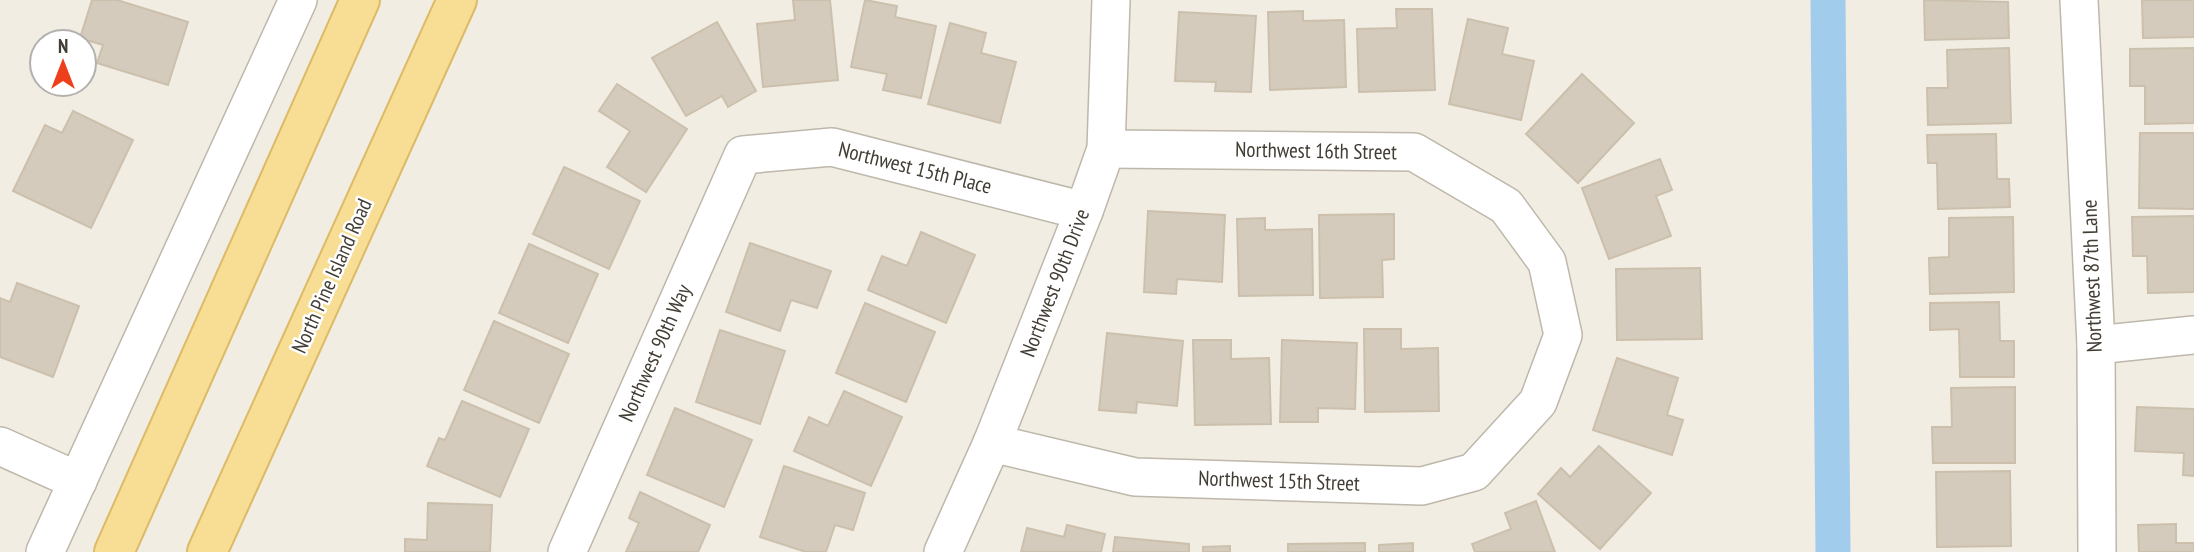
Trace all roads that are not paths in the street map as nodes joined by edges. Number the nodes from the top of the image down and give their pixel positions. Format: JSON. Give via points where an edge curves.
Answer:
{"nodes":[{"id":1,"x":360,"y":0,"type":"edge"},
{"id":2,"x":457,"y":0,"type":"edge"},
{"id":3,"x":1111,"y":0,"type":"edge"},
{"id":4,"x":2079,"y":0,"type":"edge"},
{"id":5,"x":295,"y":1,"type":"edge"},
{"id":6,"x":1106,"y":149,"type":"junction"},
{"id":7,"x":743,"y":155,"type":"joint"},
{"id":8,"x":1084,"y":211,"type":"junction"},
{"id":9,"x":2194,"y":335,"type":"edge"},
{"id":10,"x":2096,"y":345,"type":"junction"},
{"id":11,"x":1538,"y":402,"type":"joint"},
{"id":12,"x":992,"y":443,"type":"junction"},
{"id":13,"x":0,"y":446,"type":"edge"},
{"id":14,"x":78,"y":481,"type":"junction"},
{"id":15,"x":45,"y":552,"type":"edge"},
{"id":16,"x":114,"y":552,"type":"edge"},
{"id":17,"x":207,"y":552,"type":"edge"},
{"id":18,"x":567,"y":552,"type":"edge"},
{"id":19,"x":943,"y":552,"type":"edge"},
{"id":20,"x":2097,"y":552,"type":"edge"}],
"edges":[{"from":1,"to":16,"type":"main road"},
{"from":2,"to":17,"type":"main road","name":"North Pine Island Road"},
{"from":3,"to":6,"type":"street","name":"Northwest 90th Drive"},
{"from":4,"to":10,"type":"street","name":"Northwest 87th Lane"},
{"from":5,"to":14,"type":"street"},
{"from":6,"to":8,"type":"street","name":"Northwest 90th Drive"},
{"from":6,"to":11,"type":"street","name":"Northwest 16th Street","via":[[1414,152],[1506,206],[1547,262],[1563,335]]},
{"from":7,"to":8,"type":"street","name":"Northwest 15th Place","via":[[832,146]]},
{"from":7,"to":18,"type":"street","name":"Northwest 90th Way"},
{"from":8,"to":12,"type":"street","name":"Northwest 90th Drive"},
{"from":9,"to":10,"type":"street"},
{"from":10,"to":20,"type":"street","name":"Northwest 87th Lane"},
{"from":11,"to":12,"type":"street","name":"Northwest 15th Street","via":[[1474,472],[1422,485],[1135,477]]},
{"from":12,"to":19,"type":"street","name":"Northwest 90th Drive"},
{"from":13,"to":14,"type":"street"},
{"from":14,"to":15,"type":"street"}]}
